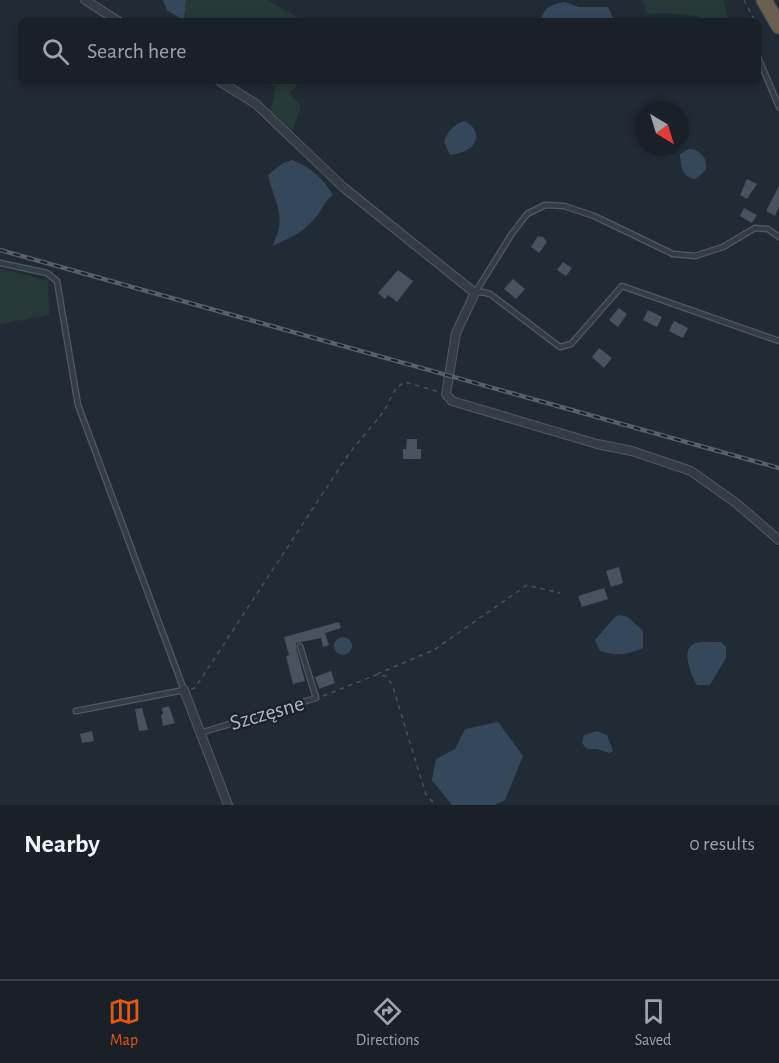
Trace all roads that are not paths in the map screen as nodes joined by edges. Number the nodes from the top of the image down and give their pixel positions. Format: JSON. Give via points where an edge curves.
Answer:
{"nodes":[{"id":1,"x":85,"y":0,"type":"edge"},
{"id":2,"x":764,"y":0,"type":"edge"},
{"id":3,"x":113,"y":18,"type":"edge"},
{"id":4,"x":779,"y":26,"type":"edge"},
{"id":5,"x":761,"y":64,"type":"edge"},
{"id":6,"x":224,"y":84,"type":"edge"},
{"id":7,"x":779,"y":107,"type":"edge"},
{"id":8,"x":779,"y":237,"type":"edge"},
{"id":9,"x":0,"y":263,"type":"edge"},
{"id":10,"x":475,"y":293,"type":"junction"},
{"id":11,"x":779,"y":342,"type":"edge"},
{"id":12,"x":779,"y":540,"type":"edge"},
{"id":13,"x":300,"y":646,"type":"dead end"},
{"id":14,"x":184,"y":690,"type":"junction"},
{"id":15,"x":76,"y":711,"type":"dead end"},
{"id":16,"x":200,"y":732,"type":"junction"},
{"id":17,"x":228,"y":805,"type":"edge"}],
"edges":[{"from":1,"to":3,"type":"street"},
{"from":2,"to":4,"type":"highway"},
{"from":5,"to":7,"type":"lane"},
{"from":6,"to":10,"type":"street","via":[[256,104],[343,187]]},
{"from":8,"to":10,"type":"lane","via":[[768,229],[755,228],[723,247],[695,256],[673,254],[594,216],[564,206],[545,205],[527,214]]},
{"from":9,"to":14,"type":"lane","via":[[47,273],[57,281],[78,405]]},
{"from":10,"to":11,"type":"lane","via":[[490,294],[560,347],[571,344],[622,286]]},
{"from":10,"to":12,"type":"street","via":[[456,333],[446,394],[452,400],[691,471]]},
{"from":13,"to":16,"type":"lane","name":"Szczęsne","via":[[316,698]]},
{"from":14,"to":15,"type":"lane"},
{"from":14,"to":16,"type":"street","name":"Szczęsne"},
{"from":16,"to":17,"type":"street","name":"Szczęsne"}]}
